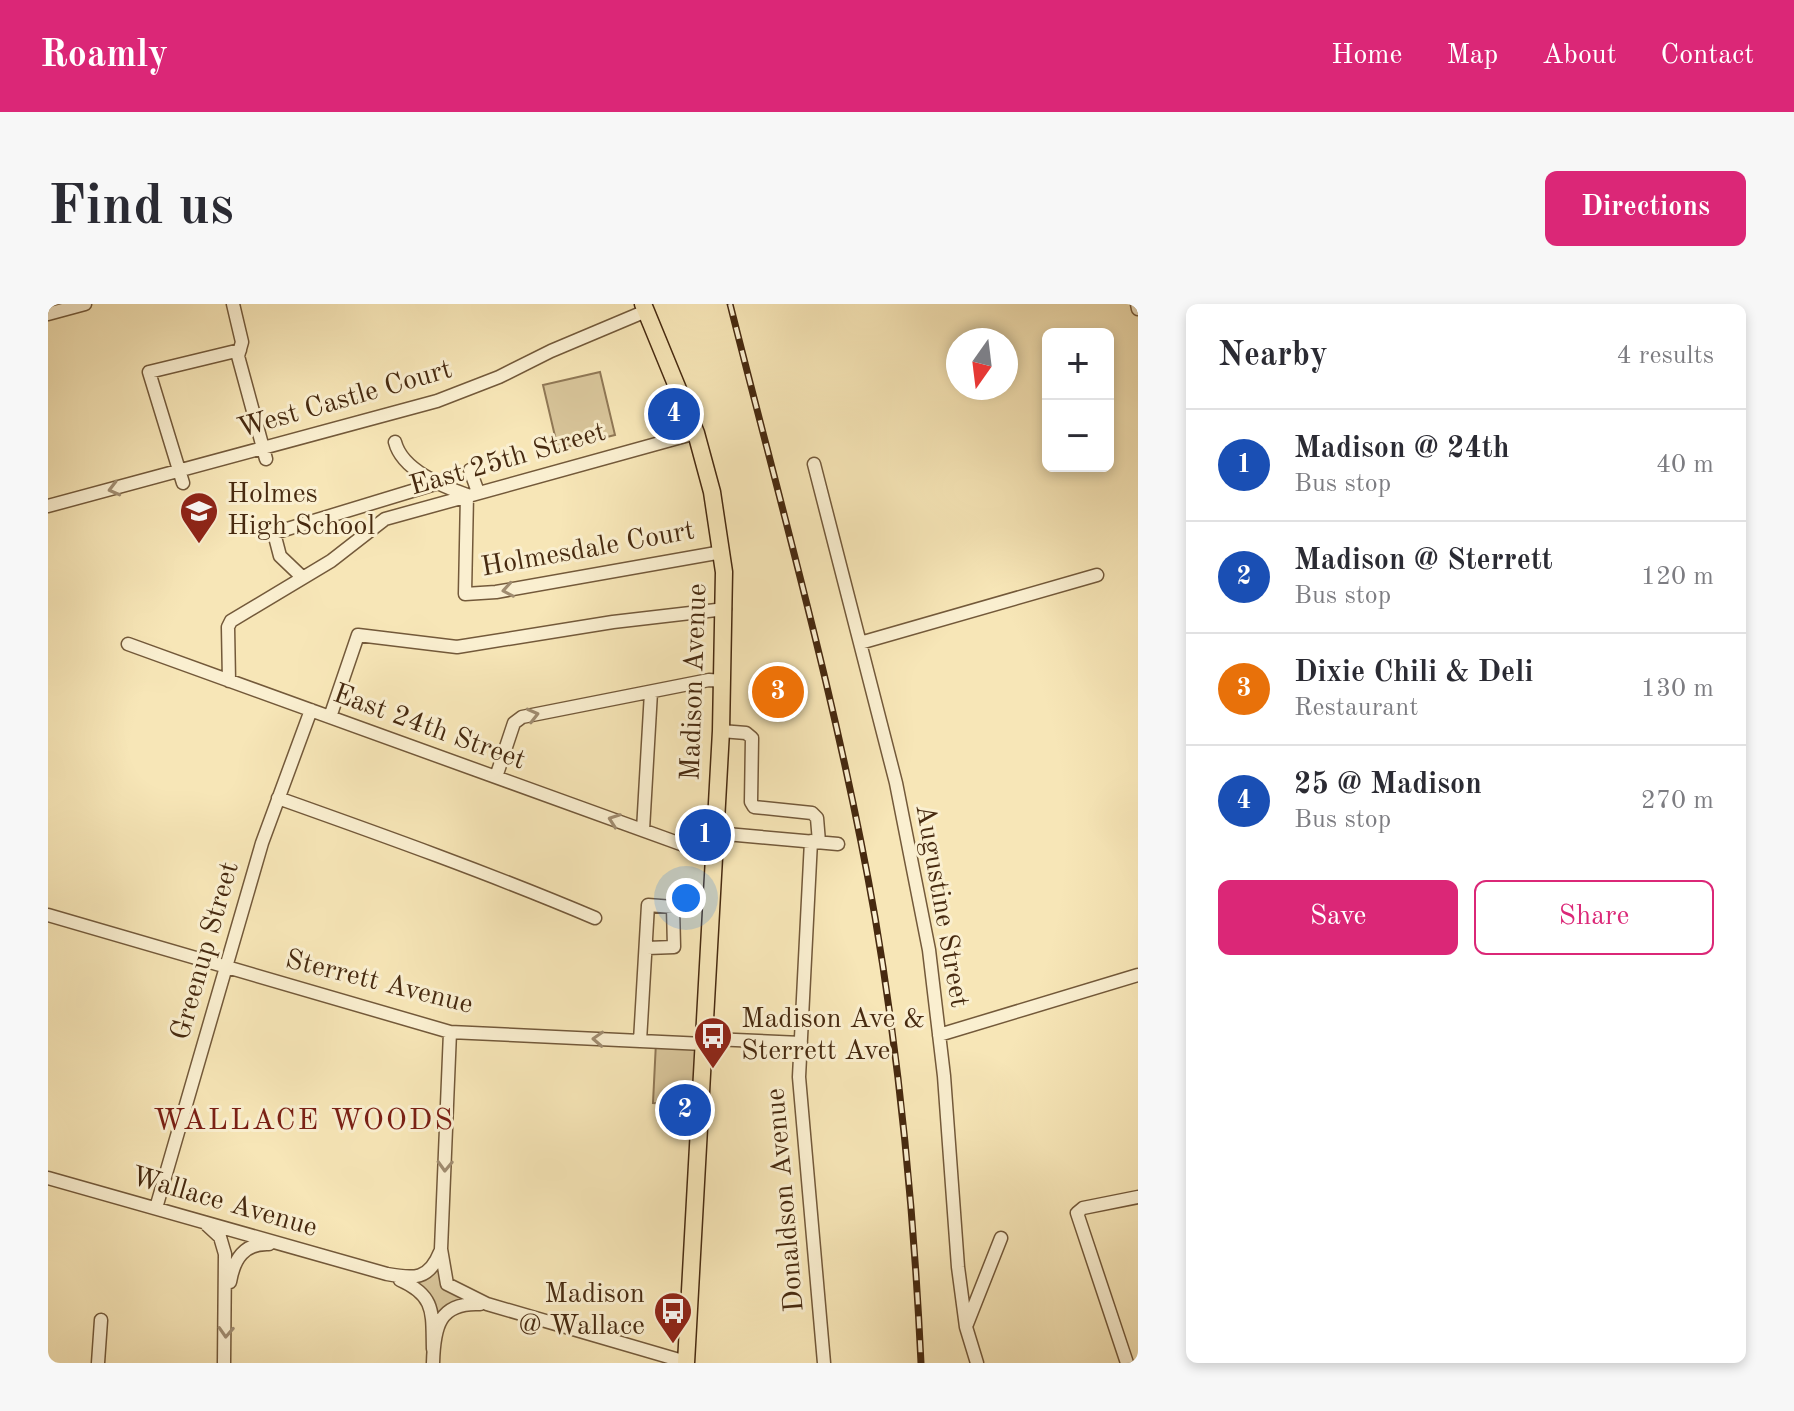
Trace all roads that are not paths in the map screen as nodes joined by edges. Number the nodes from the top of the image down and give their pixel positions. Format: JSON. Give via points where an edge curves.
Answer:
{"nodes":[{"id":1,"x":85,"y":304,"type":"edge"},
{"id":2,"x":233,"y":304,"type":"edge"},
{"id":3,"x":644,"y":307,"type":"edge"},
{"id":4,"x":48,"y":314,"type":"edge"},
{"id":5,"x":241,"y":346,"type":"junction"},
{"id":6,"x":696,"y":433,"type":"junction"},
{"id":7,"x":395,"y":442,"type":"dead end"},
{"id":8,"x":264,"y":454,"type":"junction"},
{"id":9,"x":814,"y":464,"type":"dead end"},
{"id":10,"x":470,"y":470,"type":"dead end"},
{"id":11,"x":181,"y":477,"type":"junction"},
{"id":12,"x":435,"y":484,"type":"junction"},
{"id":13,"x":472,"y":493,"type":"junction"},
{"id":14,"x":48,"y":506,"type":"edge"},
{"id":15,"x":722,"y":552,"type":"junction"},
{"id":16,"x":1097,"y":575,"type":"dead end"},
{"id":17,"x":302,"y":577,"type":"junction"},
{"id":18,"x":725,"y":609,"type":"junction"},
{"id":19,"x":860,"y":643,"type":"junction"},
{"id":20,"x":128,"y":644,"type":"dead end"},
{"id":21,"x":229,"y":681,"type":"junction"},
{"id":22,"x":723,"y":681,"type":"junction"},
{"id":23,"x":651,"y":692,"type":"junction"},
{"id":24,"x":311,"y":710,"type":"junction"},
{"id":25,"x":330,"y":717,"type":"junction"},
{"id":26,"x":721,"y":731,"type":"junction"},
{"id":27,"x":496,"y":777,"type":"junction"},
{"id":28,"x":278,"y":798,"type":"junction"},
{"id":29,"x":643,"y":830,"type":"junction"},
{"id":30,"x":715,"y":833,"type":"junction"},
{"id":31,"x":815,"y":841,"type":"junction"},
{"id":32,"x":838,"y":844,"type":"dead end"},
{"id":33,"x":714,"y":856,"type":"junction"},
{"id":34,"x":48,"y":915,"type":"edge"},
{"id":35,"x":595,"y":918,"type":"dead end"},
{"id":36,"x":647,"y":948,"type":"dead end"},
{"id":37,"x":227,"y":967,"type":"junction"},
{"id":38,"x":1138,"y":975,"type":"edge"},
{"id":39,"x":450,"y":1032,"type":"junction"},
{"id":40,"x":939,"y":1035,"type":"junction"},
{"id":41,"x":640,"y":1041,"type":"junction"},
{"id":42,"x":801,"y":1043,"type":"junction"},
{"id":43,"x":704,"y":1044,"type":"junction"},
{"id":44,"x":48,"y":1178,"type":"edge"},
{"id":45,"x":1138,"y":1197,"type":"edge"},
{"id":46,"x":156,"y":1208,"type":"junction"},
{"id":47,"x":201,"y":1221,"type":"junction"},
{"id":48,"x":1001,"y":1238,"type":"dead end"},
{"id":49,"x":284,"y":1245,"type":"junction"},
{"id":50,"x":441,"y":1249,"type":"junction"},
{"id":51,"x":387,"y":1274,"type":"junction"},
{"id":52,"x":227,"y":1301,"type":"junction"},
{"id":53,"x":487,"y":1304,"type":"junction"},
{"id":54,"x":101,"y":1320,"type":"dead end"},
{"id":55,"x":966,"y":1327,"type":"junction"},
{"id":56,"x":433,"y":1349,"type":"junction"},
{"id":57,"x":686,"y":1362,"type":"edge"},
{"id":58,"x":98,"y":1363,"type":"edge"},
{"id":59,"x":224,"y":1363,"type":"edge"},
{"id":60,"x":433,"y":1363,"type":"edge"},
{"id":61,"x":824,"y":1363,"type":"edge"},
{"id":62,"x":977,"y":1363,"type":"edge"},
{"id":63,"x":1127,"y":1363,"type":"edge"}],
"edges":[{"from":1,"to":4,"type":"street"},
{"from":2,"to":5,"type":"street"},
{"from":3,"to":6,"type":"main road","name":"Madison Avenue"},
{"from":3,"to":8,"type":"street","name":"West Castle Court","via":[[466,391]]},
{"from":5,"to":8,"type":"street"},
{"from":5,"to":11,"type":"street","via":[[149,372]]},
{"from":6,"to":13,"type":"street","name":"East 25th Street"},
{"from":6,"to":15,"type":"main road","name":"Madison Avenue"},
{"from":7,"to":12,"type":"street","via":[[397,450]]},
{"from":8,"to":11,"type":"street","name":"West Castle Court"},
{"from":9,"to":19,"type":"street","name":"Augustine Street"},
{"from":10,"to":13,"type":"street"},
{"from":11,"to":14,"type":"street","name":"West Castle Court","one_way":true},
{"from":12,"to":13,"type":"street"},
{"from":12,"to":17,"type":"street","via":[[274,533],[280,556]]},
{"from":15,"to":13,"type":"street","name":"Holmesdale Court","one_way":true,"via":[[465,594]]},
{"from":13,"to":17,"type":"street","name":"East 25th Street","via":[[375,524],[331,561]]},
{"from":15,"to":18,"type":"main road","name":"Madison Avenue"},
{"from":16,"to":19,"type":"street"},
{"from":17,"to":21,"type":"street","name":"East 25th Street","via":[[231,621]]},
{"from":18,"to":22,"type":"main road","name":"Madison Avenue"},
{"from":18,"to":25,"type":"street","via":[[457,647],[358,635]]},
{"from":19,"to":40,"type":"street","name":"Augustine Street","via":[[896,783],[929,950]]},
{"from":20,"to":21,"type":"street","name":"East 24th Street"},
{"from":21,"to":24,"type":"street","name":"East 24th Street"},
{"from":22,"to":23,"type":"street"},
{"from":22,"to":26,"type":"main road","name":"Madison Avenue"},
{"from":27,"to":23,"type":"street","one_way":true,"via":[[514,723],[522,717]]},
{"from":23,"to":29,"type":"street"},
{"from":24,"to":25,"type":"street","name":"East 24th Street"},
{"from":24,"to":28,"type":"street","name":"Greenup Street"},
{"from":25,"to":27,"type":"street","name":"East 24th Street"},
{"from":26,"to":30,"type":"main road","name":"Madison Avenue"},
{"from":26,"to":31,"type":"street","via":[[752,738],[754,807],[812,813],[817,818]]},
{"from":29,"to":27,"type":"street","name":"East 24th Street","one_way":true},
{"from":28,"to":35,"type":"street","via":[[492,873]]},
{"from":28,"to":37,"type":"street","name":"Greenup Street"},
{"from":29,"to":33,"type":"street","name":"East 24th Street"},
{"from":30,"to":31,"type":"street"},
{"from":30,"to":33,"type":"main road","name":"Madison Avenue"},
{"from":31,"to":32,"type":"street"},
{"from":31,"to":42,"type":"street","name":"Donaldson Avenue"},
{"from":33,"to":43,"type":"main road","name":"Madison Avenue"},
{"from":34,"to":37,"type":"street","name":"Sterrett Avenue"},
{"from":36,"to":41,"type":"street"},
{"from":37,"to":39,"type":"street","name":"Sterrett Avenue"},
{"from":37,"to":46,"type":"street","name":"Greenup Street"},
{"from":38,"to":40,"type":"street"},
{"from":41,"to":39,"type":"street","name":"Sterrett Avenue","one_way":true},
{"from":39,"to":50,"type":"street","one_way":true},
{"from":40,"to":55,"type":"street","name":"Augustine Street"},
{"from":41,"to":43,"type":"street","name":"Sterrett Avenue"},
{"from":42,"to":43,"type":"street","name":"Sterrett Avenue","via":[[713,1039]]},
{"from":42,"to":61,"type":"street","name":"Donaldson Avenue","via":[[799,1077]]},
{"from":43,"to":57,"type":"main road","name":"Madison Avenue"},
{"from":44,"to":46,"type":"street","name":"Wallace Avenue"},
{"from":45,"to":63,"type":"street","via":[[1077,1213]]},
{"from":46,"to":47,"type":"street","name":"Wallace Avenue"},
{"from":47,"to":49,"type":"street","name":"Wallace Avenue"},
{"from":47,"to":52,"type":"street","via":[[224,1244]]},
{"from":48,"to":55,"type":"street"},
{"from":49,"to":51,"type":"street","name":"Wallace Avenue"},
{"from":49,"to":52,"type":"street","via":[[263,1243],[240,1254]]},
{"from":50,"to":51,"type":"street","name":"Wallace Avenue","via":[[424,1276]]},
{"from":50,"to":53,"type":"street","via":[[447,1284]]},
{"from":51,"to":56,"type":"street","name":"Wallace Avenue","via":[[422,1291]]},
{"from":52,"to":59,"type":"street","one_way":true},
{"from":53,"to":56,"type":"street","via":[[448,1309]]},
{"from":53,"to":57,"type":"street"},
{"from":54,"to":58,"type":"street"},
{"from":55,"to":62,"type":"street","name":"Augustine Street"},
{"from":56,"to":60,"type":"street"}]}
